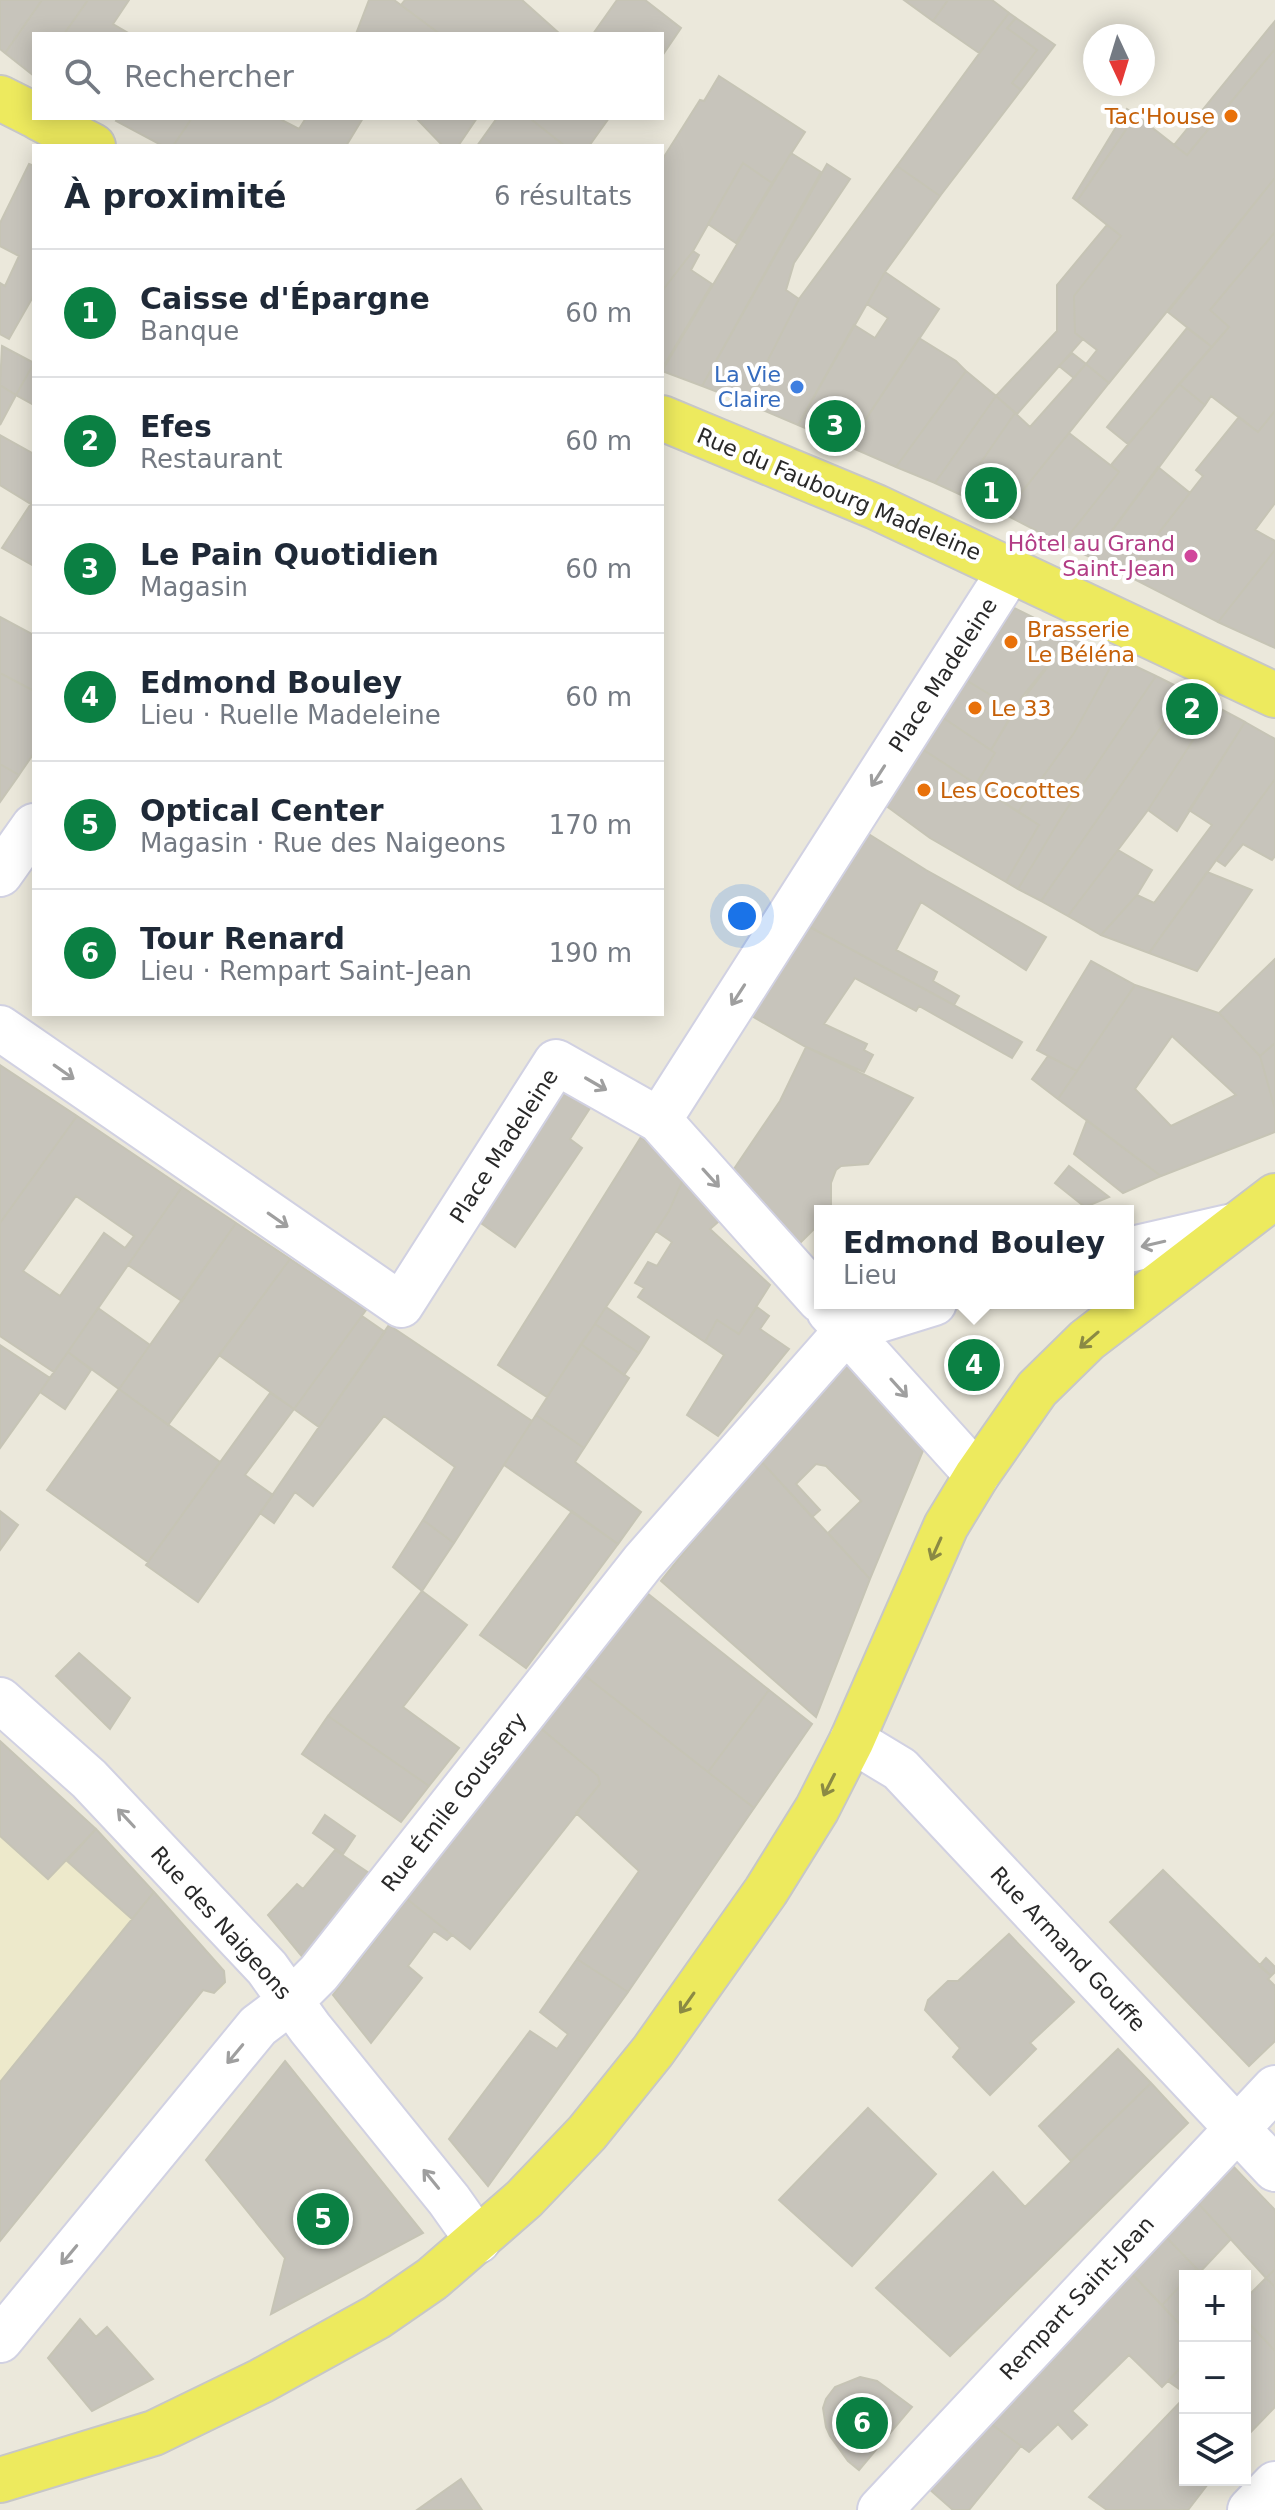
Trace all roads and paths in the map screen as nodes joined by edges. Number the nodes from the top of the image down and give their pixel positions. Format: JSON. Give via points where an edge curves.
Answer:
{"nodes":[{"id":1,"x":0,"y":98,"type":"edge"},
{"id":2,"x":32,"y":114,"type":"edge"},
{"id":3,"x":43,"y":120,"type":"edge"},
{"id":4,"x":89,"y":144,"type":"edge"},
{"id":5,"x":664,"y":419,"type":"edge"},
{"id":6,"x":1011,"y":569,"type":"junction"},
{"id":7,"x":1275,"y":695,"type":"edge"},
{"id":8,"x":32,"y":829,"type":"edge"},
{"id":9,"x":0,"y":874,"type":"edge"},
{"id":10,"x":0,"y":1028,"type":"edge"},
{"id":11,"x":659,"y":1120,"type":"junction"},
{"id":12,"x":1275,"y":1196,"type":"edge"},
{"id":13,"x":1233,"y":1226,"type":"junction"},
{"id":14,"x":1134,"y":1249,"type":"edge"},
{"id":15,"x":814,"y":1293,"type":"edge"},
{"id":16,"x":1134,"y":1303,"type":"edge"},
{"id":17,"x":856,"y":1309,"type":"edge"},
{"id":18,"x":1127,"y":1309,"type":"edge"},
{"id":19,"x":830,"y":1311,"type":"edge"},
{"id":20,"x":977,"y":1475,"type":"junction"},
{"id":21,"x":0,"y":1700,"type":"edge"},
{"id":22,"x":852,"y":1740,"type":"junction"},
{"id":23,"x":291,"y":2001,"type":"junction"},
{"id":24,"x":1275,"y":2088,"type":"edge"},
{"id":25,"x":1236,"y":2128,"type":"junction"},
{"id":26,"x":1275,"y":2169,"type":"edge"},
{"id":27,"x":478,"y":2241,"type":"junction"},
{"id":28,"x":0,"y":2340,"type":"edge"},
{"id":29,"x":0,"y":2480,"type":"edge"},
{"id":30,"x":1275,"y":2484,"type":"edge"},
{"id":31,"x":880,"y":2510,"type":"edge"},
{"id":32,"x":1250,"y":2510,"type":"edge"}],
"edges":[{"from":1,"to":2,"type":"main road"},
{"from":3,"to":4,"type":"main road"},
{"from":5,"to":6,"type":"main road","name":"Rue du Faubourg Madeleine"},
{"from":6,"to":7,"type":"main road","name":"Rue du Faubourg Madeleine"},
{"from":6,"to":11,"type":"street","name":"Place Madeleine","one_way":true},
{"from":8,"to":9,"type":"street"},
{"from":10,"to":11,"type":"street","name":"Place Madeleine","one_way":true,"via":[[401,1305],[556,1062]]},
{"from":11,"to":15,"type":"street","one_way":true},
{"from":12,"to":13,"type":"main road"},
{"from":13,"to":14,"type":"street","one_way":true},
{"from":13,"to":16,"type":"main road","one_way":true},
{"from":17,"to":19,"type":"street"},
{"from":18,"to":20,"type":"main road","one_way":true,"via":[[1037,1389]]},
{"from":19,"to":20,"type":"street","one_way":true},
{"from":19,"to":23,"type":"street","name":"Rue Émile Goussery","via":[[643,1562],[319,1973]]},
{"from":20,"to":22,"type":"main road","one_way":true,"via":[[946,1526]]},
{"from":23,"to":21,"type":"street","name":"Rue des Naigeons","one_way":true,"via":[[267,1968],[89,1779]]},
{"from":22,"to":25,"type":"street","name":"Rue Armand Gouffe","via":[[900,1769]]},
{"from":22,"to":27,"type":"main road","one_way":true,"via":[[766,1891],[653,2051],[587,2133]]},
{"from":27,"to":23,"type":"street","name":"Rue des Naigeons","one_way":true},
{"from":23,"to":28,"type":"street","name":"Rue Émile Goussery","one_way":true,"via":[[258,2026]]},
{"from":24,"to":25,"type":"street","name":"Rempart Saint-Jean"},
{"from":25,"to":26,"type":"street","name":"Rue Armand Gouffe"},
{"from":25,"to":31,"type":"street","name":"Rempart Saint-Jean"},
{"from":27,"to":29,"type":"main road","via":[[377,2317],[261,2381],[154,2433]]},
{"from":30,"to":32,"type":"street"}]}
